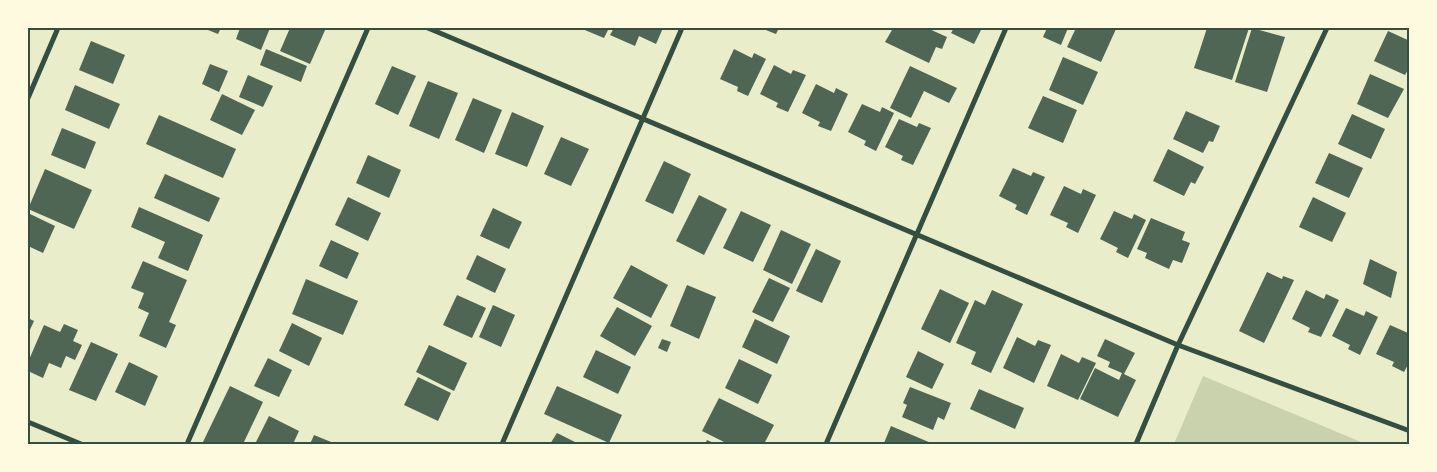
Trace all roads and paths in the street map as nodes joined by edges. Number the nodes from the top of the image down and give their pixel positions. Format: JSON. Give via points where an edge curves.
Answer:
{"nodes":[{"id":1,"x":58,"y":28,"type":"edge"},
{"id":2,"x":368,"y":28,"type":"edge"},
{"id":3,"x":428,"y":28,"type":"edge"},
{"id":4,"x":682,"y":28,"type":"edge"},
{"id":5,"x":1006,"y":28,"type":"edge"},
{"id":6,"x":1327,"y":28,"type":"edge"},
{"id":7,"x":28,"y":98,"type":"edge"},
{"id":8,"x":644,"y":119,"type":"junction"},
{"id":9,"x":915,"y":233,"type":"junction"},
{"id":10,"x":1178,"y":345,"type":"junction"},
{"id":11,"x":28,"y":422,"type":"edge"},
{"id":12,"x":1410,"y":431,"type":"edge"},
{"id":13,"x":81,"y":444,"type":"edge"},
{"id":14,"x":187,"y":444,"type":"edge"},
{"id":15,"x":502,"y":444,"type":"edge"},
{"id":16,"x":826,"y":444,"type":"edge"},
{"id":17,"x":1136,"y":444,"type":"edge"}],
"edges":[{"from":1,"to":7,"type":"street"},
{"from":2,"to":14,"type":"street"},
{"from":3,"to":8,"type":"street"},
{"from":4,"to":8,"type":"street"},
{"from":5,"to":9,"type":"street"},
{"from":6,"to":10,"type":"street"},
{"from":8,"to":9,"type":"street"},
{"from":8,"to":15,"type":"street"},
{"from":9,"to":10,"type":"street"},
{"from":9,"to":16,"type":"street"},
{"from":10,"to":12,"type":"street"},
{"from":10,"to":17,"type":"street"},
{"from":11,"to":13,"type":"street"}]}
